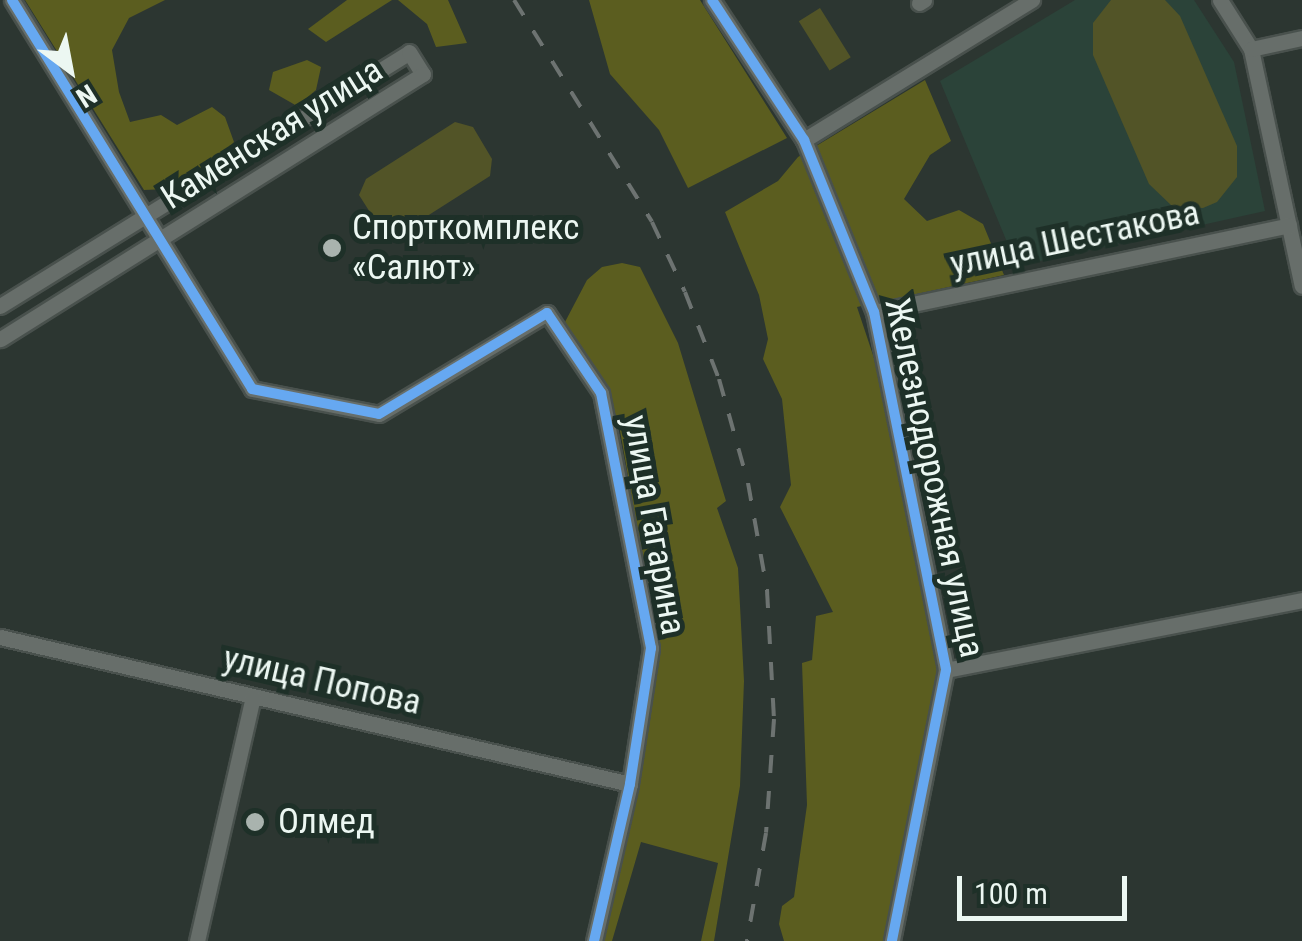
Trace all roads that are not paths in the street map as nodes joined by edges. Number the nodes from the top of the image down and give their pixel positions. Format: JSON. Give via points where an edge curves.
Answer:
{"nodes":[{"id":1,"x":12,"y":0,"type":"edge"},
{"id":2,"x":712,"y":0,"type":"edge"},
{"id":3,"x":1220,"y":0,"type":"edge"},
{"id":4,"x":1025,"y":2,"type":"edge"},
{"id":5,"x":1302,"y":38,"type":"edge"},
{"id":6,"x":1251,"y":49,"type":"junction"},
{"id":7,"x":804,"y":140,"type":"junction"},
{"id":8,"x":146,"y":215,"type":"junction"},
{"id":9,"x":1289,"y":226,"type":"junction"},
{"id":10,"x":160,"y":239,"type":"junction"},
{"id":11,"x":1302,"y":286,"type":"edge"},
{"id":12,"x":0,"y":306,"type":"edge"},
{"id":13,"x":874,"y":312,"type":"junction"},
{"id":14,"x":0,"y":339,"type":"edge"},
{"id":15,"x":1302,"y":600,"type":"edge"},
{"id":16,"x":0,"y":637,"type":"edge"},
{"id":17,"x":946,"y":670,"type":"junction"},
{"id":18,"x":253,"y":696,"type":"junction"},
{"id":19,"x":630,"y":784,"type":"junction"},
{"id":20,"x":197,"y":941,"type":"edge"},
{"id":21,"x":594,"y":941,"type":"edge"},
{"id":22,"x":892,"y":941,"type":"edge"}],
"edges":[{"from":1,"to":8,"type":"street","name":"улица Гагарина"},
{"from":2,"to":7,"type":"street","name":"Железнодорожная улица"},
{"from":3,"to":6,"type":"street"},
{"from":4,"to":7,"type":"street"},
{"from":5,"to":6,"type":"street"},
{"from":6,"to":9,"type":"street"},
{"from":7,"to":13,"type":"street","name":"Железнодорожная улица"},
{"from":8,"to":10,"type":"street","name":"улица Гагарина"},
{"from":8,"to":10,"type":"street","name":"Каменская улица","via":[[409,52],[424,74]]},
{"from":8,"to":12,"type":"street","name":"Каменская улица"},
{"from":9,"to":11,"type":"street"},
{"from":9,"to":13,"type":"street","name":"улица Шестакова"},
{"from":10,"to":14,"type":"street","name":"Каменская улица"},
{"from":10,"to":19,"type":"street","name":"улица Гагарина","via":[[252,388],[379,414],[547,313],[602,393],[651,648]]},
{"from":13,"to":17,"type":"street","name":"Железнодорожная улица"},
{"from":15,"to":17,"type":"street"},
{"from":16,"to":18,"type":"street","name":"улица Попова"},
{"from":17,"to":22,"type":"street","name":"Железнодорожная улица"},
{"from":18,"to":19,"type":"street","name":"улица Попова"},
{"from":18,"to":20,"type":"street"},
{"from":19,"to":21,"type":"street","name":"улица Гагарина"}]}
